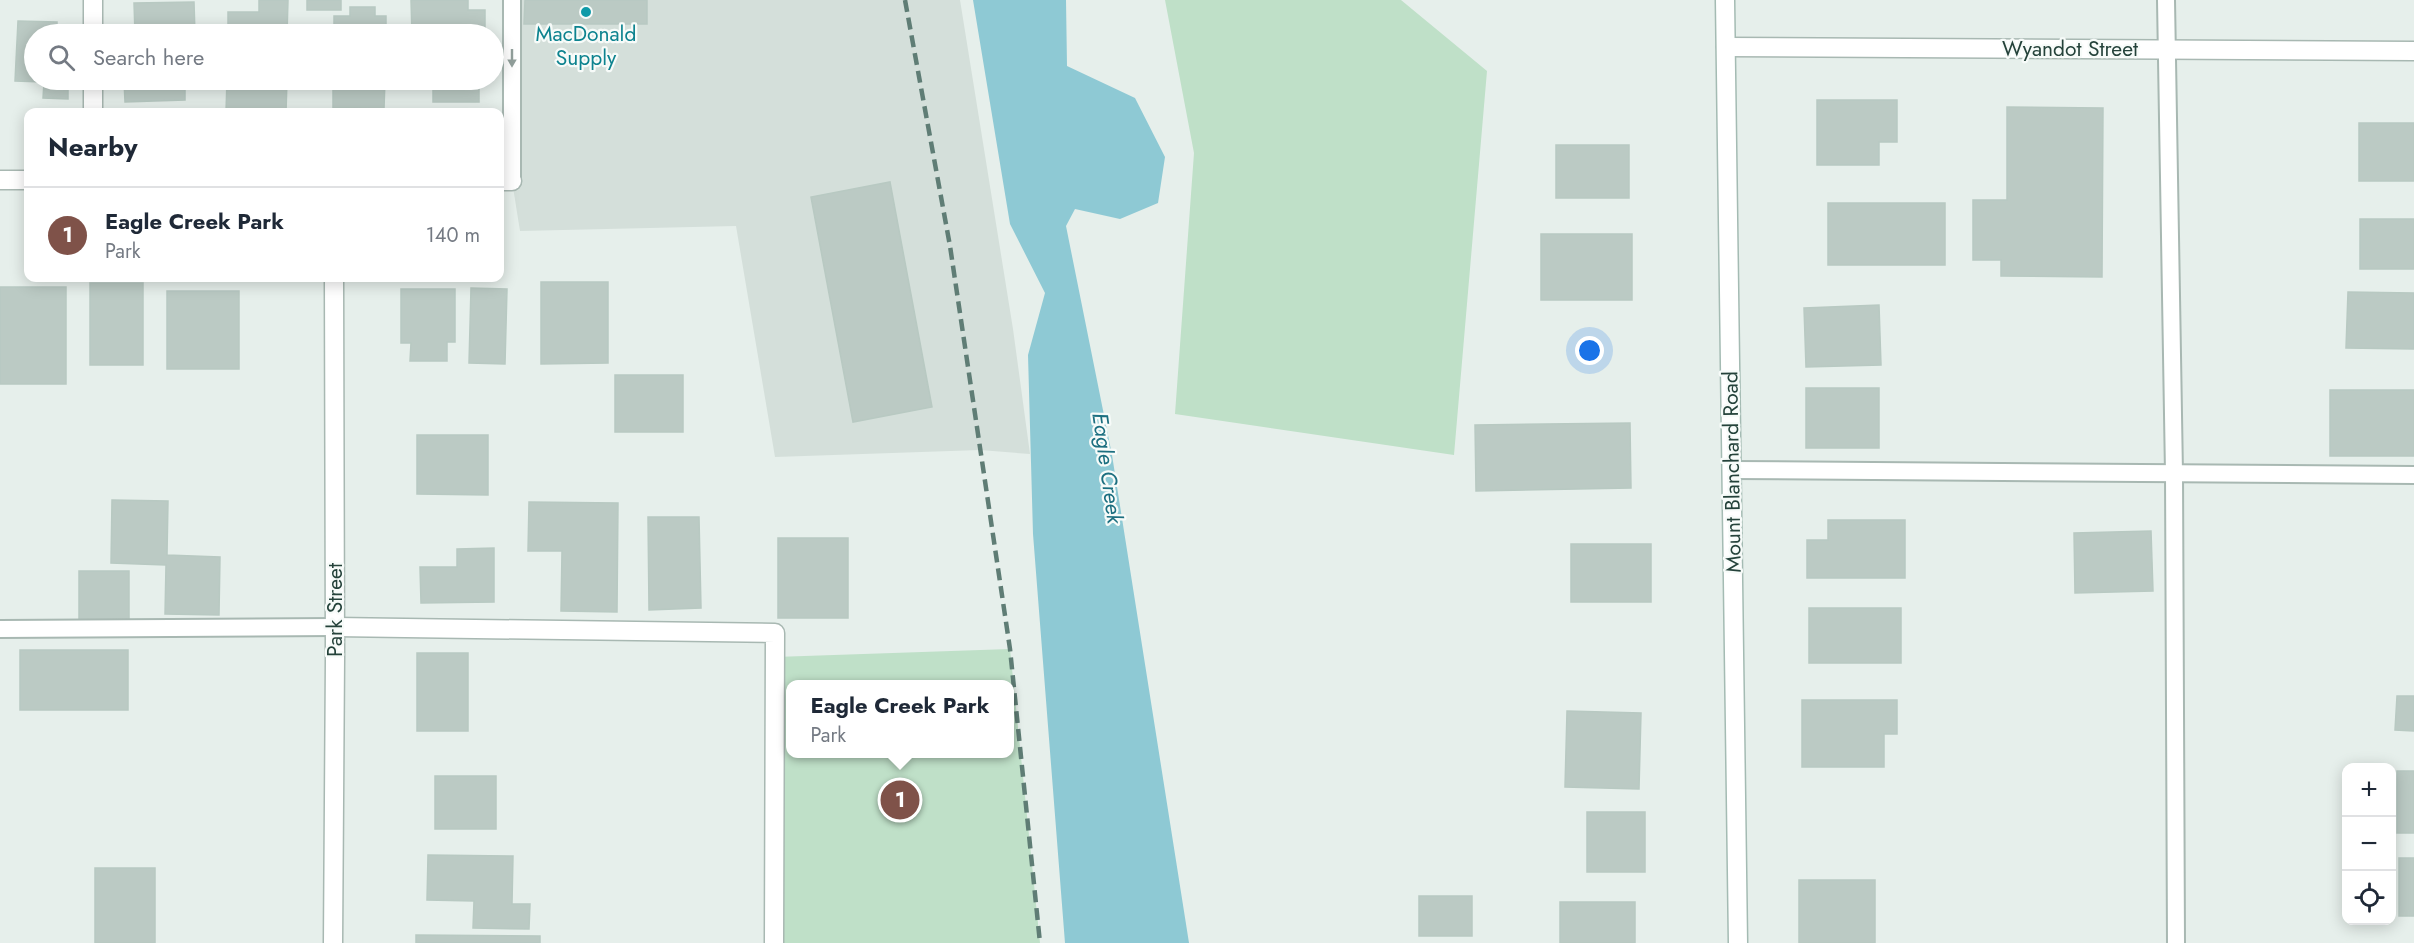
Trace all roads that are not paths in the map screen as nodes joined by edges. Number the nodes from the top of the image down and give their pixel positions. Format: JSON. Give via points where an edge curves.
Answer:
{"nodes":[{"id":1,"x":93,"y":0,"type":"edge"},
{"id":2,"x":512,"y":0,"type":"edge"},
{"id":3,"x":1725,"y":0,"type":"edge"},
{"id":4,"x":2166,"y":0,"type":"edge"},
{"id":5,"x":93,"y":24,"type":"edge"},
{"id":6,"x":1726,"y":47,"type":"junction"},
{"id":7,"x":2167,"y":49,"type":"junction"},
{"id":8,"x":2414,"y":51,"type":"edge"},
{"id":9,"x":93,"y":90,"type":"edge"},
{"id":10,"x":93,"y":108,"type":"edge"},
{"id":11,"x":0,"y":180,"type":"edge"},
{"id":12,"x":24,"y":180,"type":"edge"},
{"id":13,"x":506,"y":181,"type":"edge"},
{"id":14,"x":334,"y":282,"type":"edge"},
{"id":15,"x":1732,"y":470,"type":"junction"},
{"id":16,"x":2174,"y":473,"type":"junction"},
{"id":17,"x":2414,"y":475,"type":"edge"},
{"id":18,"x":335,"y":627,"type":"junction"},
{"id":19,"x":0,"y":629,"type":"edge"},
{"id":20,"x":333,"y":943,"type":"edge"},
{"id":21,"x":774,"y":943,"type":"edge"},
{"id":22,"x":1738,"y":943,"type":"edge"},
{"id":23,"x":2176,"y":943,"type":"edge"}],
"edges":[{"from":1,"to":5,"type":"street"},
{"from":2,"to":13,"type":"lane","one_way":true},
{"from":3,"to":6,"type":"street","name":"Mount Blanchard Road"},
{"from":4,"to":7,"type":"lane"},
{"from":6,"to":7,"type":"street","name":"Wyandot Street"},
{"from":6,"to":15,"type":"street","name":"Mount Blanchard Road"},
{"from":7,"to":8,"type":"street","name":"Wyandot Street"},
{"from":7,"to":16,"type":"lane"},
{"from":9,"to":10,"type":"street"},
{"from":11,"to":12,"type":"street"},
{"from":14,"to":18,"type":"street","name":"Park Street"},
{"from":15,"to":16,"type":"lane"},
{"from":15,"to":22,"type":"street","name":"Mount Blanchard Road"},
{"from":16,"to":17,"type":"lane"},
{"from":16,"to":23,"type":"lane"},
{"from":18,"to":19,"type":"lane"},
{"from":18,"to":20,"type":"street","name":"Park Street"},
{"from":18,"to":21,"type":"street","via":[[775,633]]}]}
